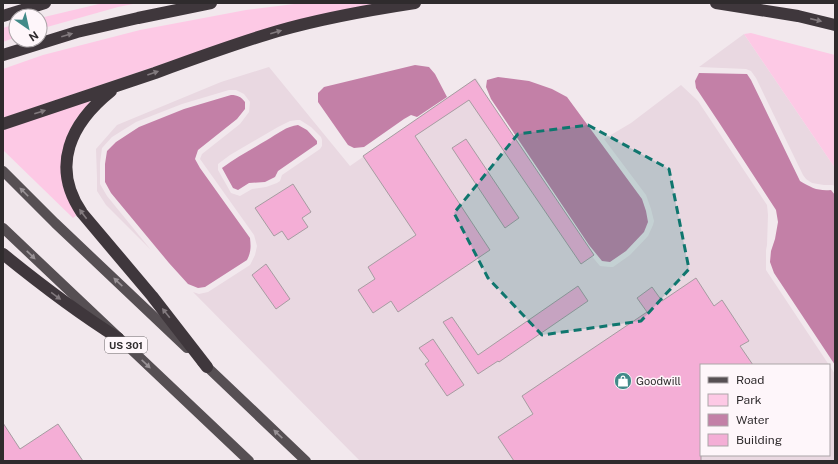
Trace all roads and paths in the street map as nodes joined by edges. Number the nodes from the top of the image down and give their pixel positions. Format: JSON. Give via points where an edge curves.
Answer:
{"nodes":[{"id":1,"x":45,"y":3,"type":"edge"},
{"id":2,"x":211,"y":3,"type":"edge"},
{"id":3,"x":415,"y":3,"type":"edge"},
{"id":4,"x":716,"y":3,"type":"edge"},
{"id":5,"x":768,"y":3,"type":"edge"},
{"id":6,"x":784,"y":14,"type":"junction"},
{"id":7,"x":3,"y":16,"type":"edge"},
{"id":8,"x":835,"y":24,"type":"edge"},
{"id":9,"x":3,"y":55,"type":"edge"},
{"id":10,"x":116,"y":86,"type":"junction"},
{"id":11,"x":3,"y":124,"type":"edge"},
{"id":12,"x":3,"y":171,"type":"edge"},
{"id":13,"x":3,"y":228,"type":"edge"},
{"id":14,"x":3,"y":254,"type":"edge"},
{"id":15,"x":118,"y":338,"type":"junction"},
{"id":16,"x":207,"y":367,"type":"junction"},
{"id":17,"x":249,"y":461,"type":"edge"},
{"id":18,"x":306,"y":461,"type":"edge"}],
"edges":[{"from":1,"to":7,"type":"highway"},
{"from":9,"to":2,"type":"highway","one_way":true,"via":[[77,32]]},
{"from":10,"to":3,"type":"highway","one_way":true,"via":[[279,31]]},
{"from":4,"to":6,"type":"highway"},
{"from":5,"to":6,"type":"highway"},
{"from":6,"to":8,"type":"highway","one_way":true},
{"from":11,"to":10,"type":"highway","one_way":true},
{"from":16,"to":10,"type":"highway","one_way":true,"via":[[152,296],[82,213],[69,188],[67,160],[76,129],[94,106]]},
{"from":16,"to":12,"type":"main road","one_way":true},
{"from":13,"to":15,"type":"main road","number":"US 301","one_way":true},
{"from":14,"to":15,"type":"highway","one_way":true,"via":[[47,290]]},
{"from":15,"to":17,"type":"main road","number":"US 301","one_way":true},
{"from":18,"to":16,"type":"main road","one_way":true}]}
